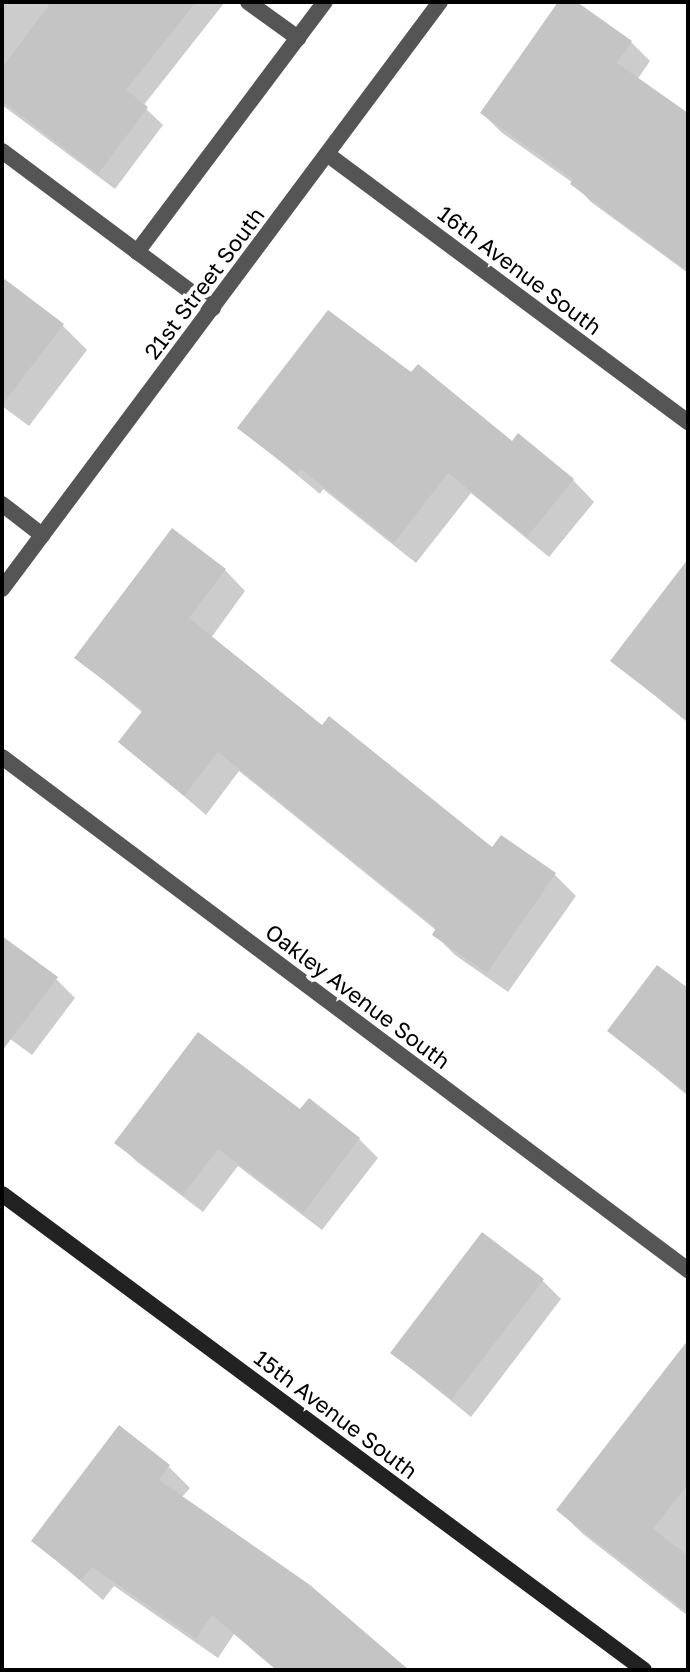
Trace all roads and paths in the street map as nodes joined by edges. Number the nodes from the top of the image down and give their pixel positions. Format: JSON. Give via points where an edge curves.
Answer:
{"nodes":[{"id":1,"x":248,"y":2,"type":"edge"},
{"id":2,"x":325,"y":2,"type":"edge"},
{"id":3,"x":440,"y":2,"type":"edge"},
{"id":4,"x":298,"y":38,"type":"junction"},
{"id":5,"x":2,"y":151,"type":"edge"},
{"id":6,"x":327,"y":154,"type":"junction"},
{"id":7,"x":137,"y":252,"type":"junction"},
{"id":8,"x":213,"y":308,"type":"junction"},
{"id":9,"x":688,"y":422,"type":"edge"},
{"id":10,"x":2,"y":504,"type":"edge"},
{"id":11,"x":42,"y":535,"type":"junction"},
{"id":12,"x":2,"y":589,"type":"edge"},
{"id":13,"x":2,"y":757,"type":"edge"},
{"id":14,"x":2,"y":1194,"type":"edge"},
{"id":15,"x":688,"y":1270,"type":"edge"},
{"id":16,"x":644,"y":1670,"type":"edge"}],
"edges":[{"from":1,"to":4,"type":"street"},
{"from":2,"to":4,"type":"street"},
{"from":3,"to":6,"type":"street","name":"21st Street South"},
{"from":4,"to":7,"type":"street"},
{"from":5,"to":7,"type":"street"},
{"from":6,"to":8,"type":"street","name":"21st Street South"},
{"from":6,"to":9,"type":"street","name":"16th Avenue South"},
{"from":7,"to":8,"type":"street"},
{"from":8,"to":11,"type":"street","name":"21st Street South"},
{"from":10,"to":11,"type":"street"},
{"from":11,"to":12,"type":"street","name":"21st Street South"},
{"from":13,"to":15,"type":"street","name":"Oakley Avenue South"},
{"from":14,"to":16,"type":"street","name":"15th Avenue South"}]}
